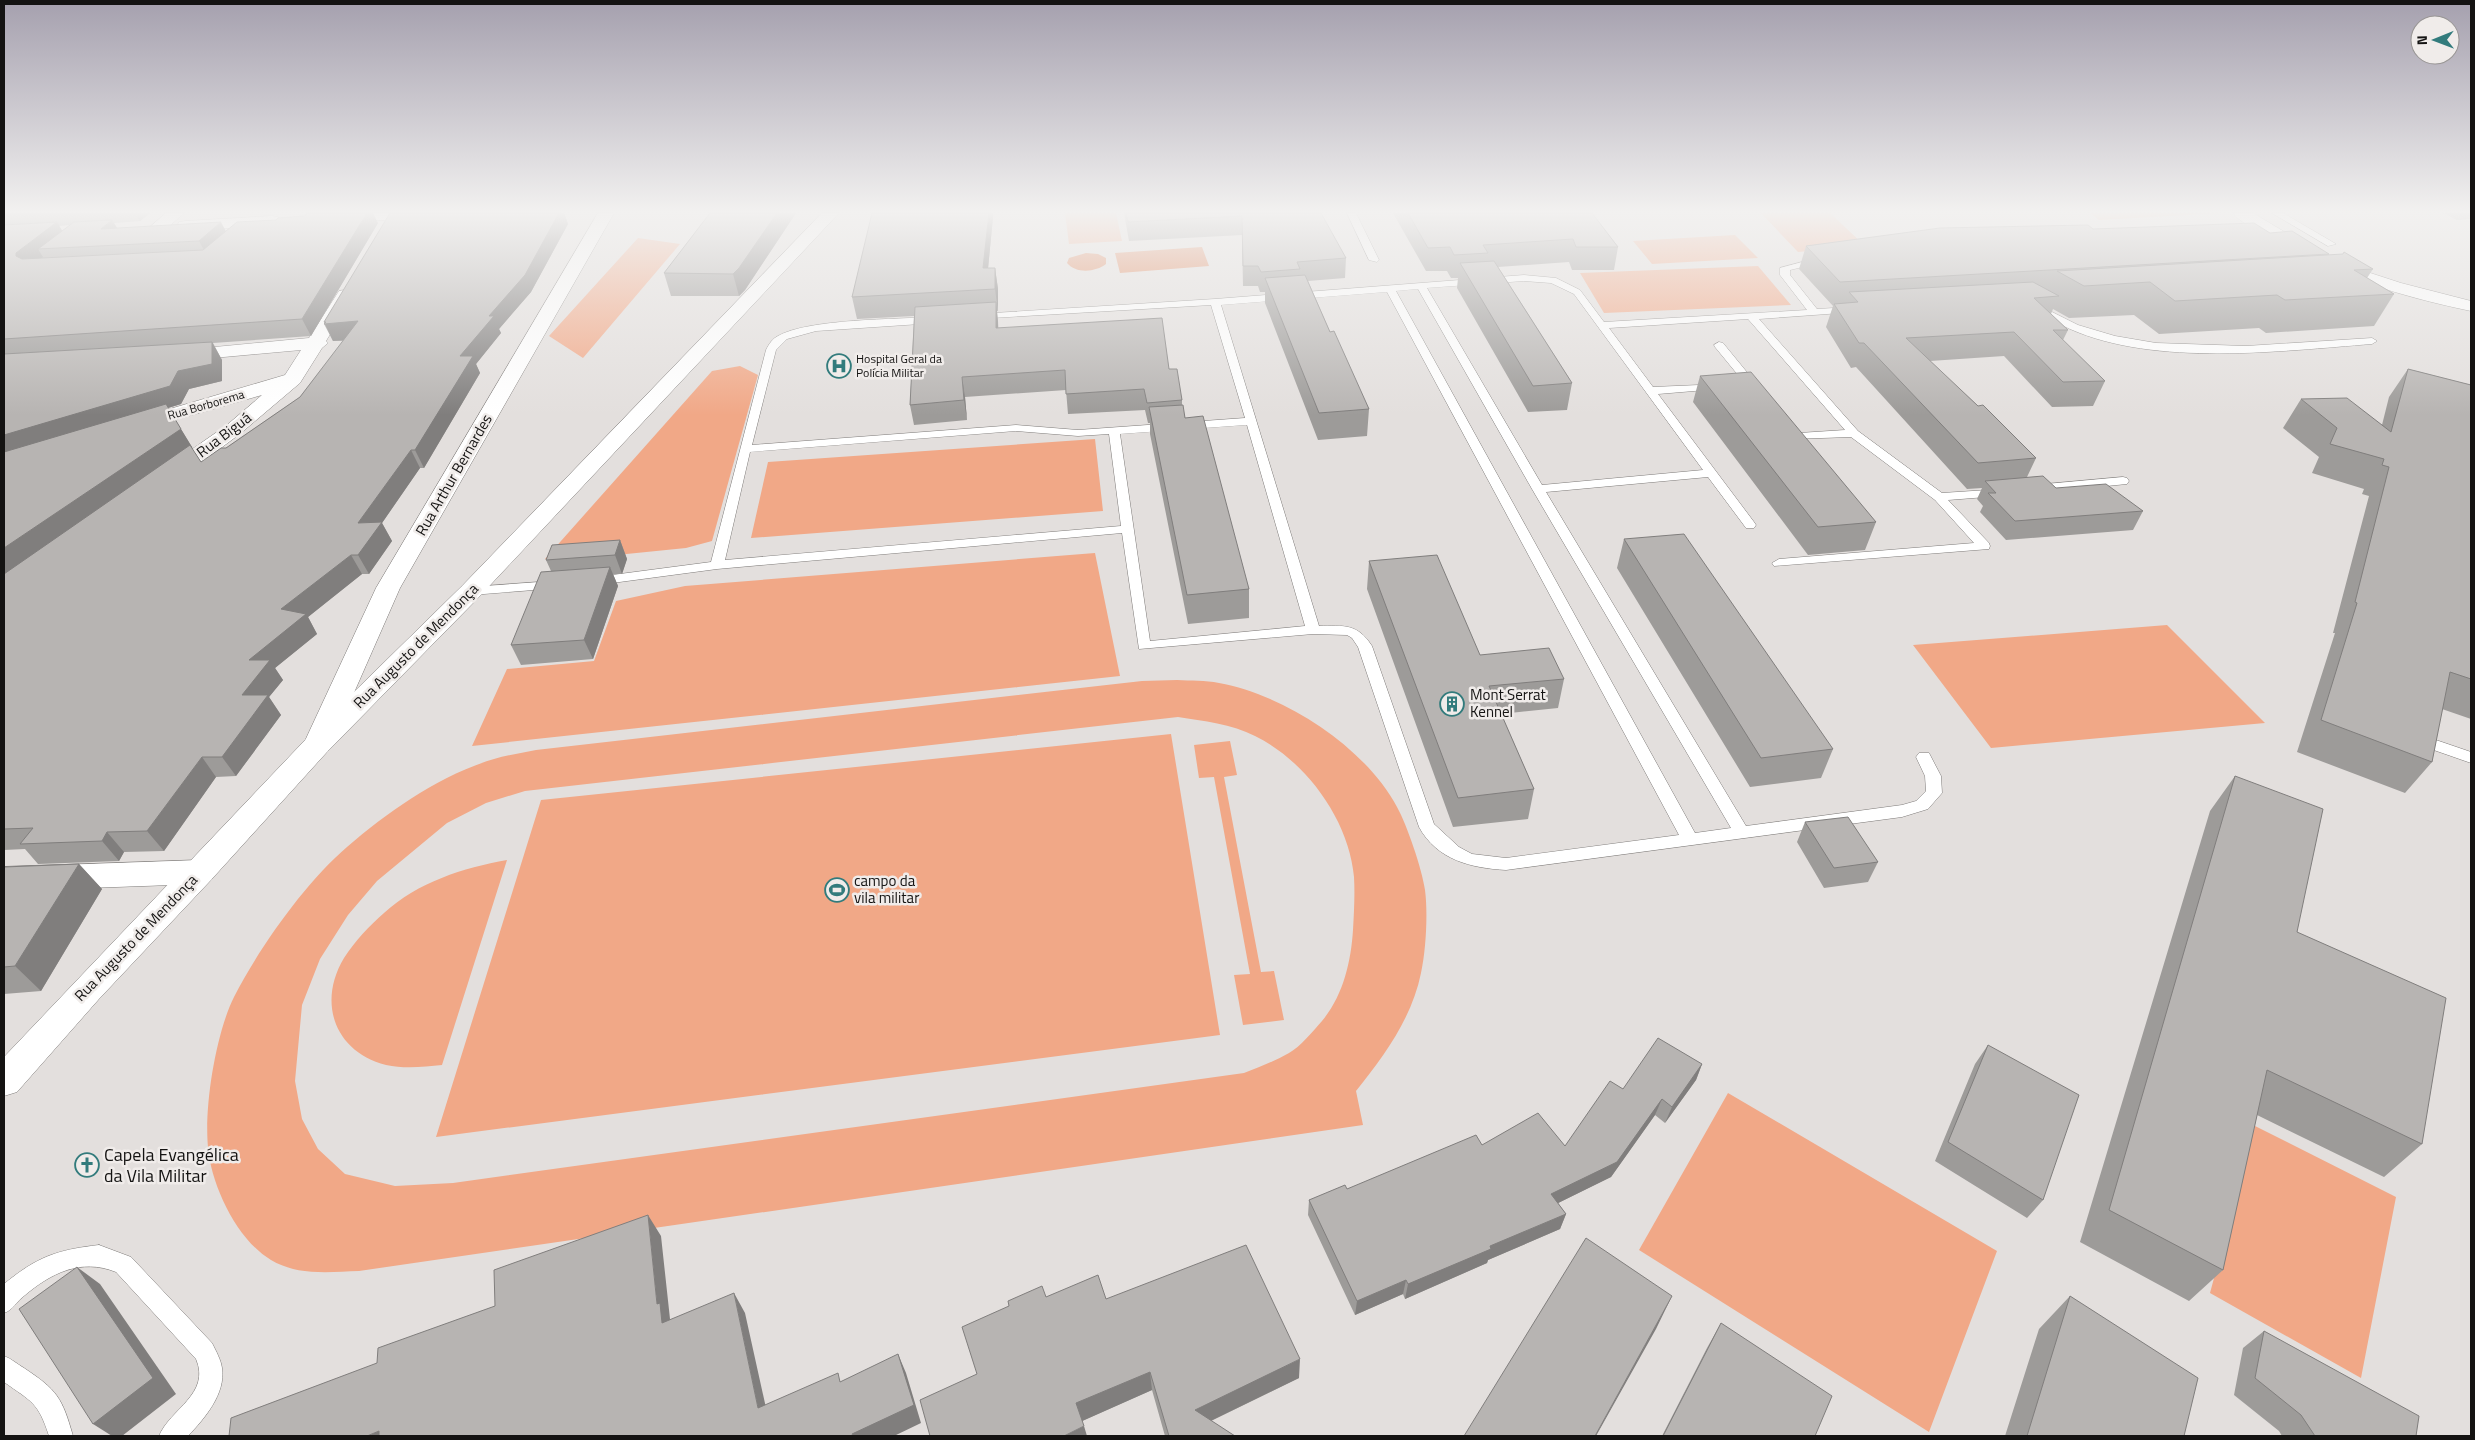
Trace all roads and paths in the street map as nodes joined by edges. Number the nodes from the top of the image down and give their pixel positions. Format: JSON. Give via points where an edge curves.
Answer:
{"nodes":[{"id":1,"x":354,"y":280,"type":"edge"},
{"id":2,"x":567,"y":280,"type":"edge"},
{"id":3,"x":767,"y":280,"type":"edge"},
{"id":4,"x":1496,"y":280,"type":"edge"},
{"id":5,"x":1553,"y":280,"type":"edge"},
{"id":6,"x":1789,"y":280,"type":"edge"},
{"id":7,"x":2376,"y":280,"type":"edge"},
{"id":8,"x":1422,"y":286,"type":"junction"},
{"id":9,"x":1390,"y":288,"type":"junction"},
{"id":10,"x":2039,"y":301,"type":"edge"},
{"id":11,"x":1214,"y":302,"type":"junction"},
{"id":12,"x":2471,"y":306,"type":"edge"},
{"id":13,"x":1862,"y":309,"type":"edge"},
{"id":14,"x":1814,"y":312,"type":"junction"},
{"id":15,"x":1751,"y":316,"type":"junction"},
{"id":16,"x":966,"y":318,"type":"edge"},
{"id":17,"x":946,"y":320,"type":"edge"},
{"id":18,"x":1601,"y":325,"type":"junction"},
{"id":19,"x":2372,"y":341,"type":"dead end"},
{"id":20,"x":318,"y":343,"type":"junction"},
{"id":21,"x":1719,"y":345,"type":"dead end"},
{"id":22,"x":163,"y":356,"type":"edge"},
{"id":23,"x":293,"y":379,"type":"junction"},
{"id":24,"x":1649,"y":391,"type":"junction"},
{"id":25,"x":1779,"y":417,"type":"edge"},
{"id":26,"x":1252,"y":420,"type":"junction"},
{"id":27,"x":116,"y":431,"type":"edge"},
{"id":28,"x":1114,"y":431,"type":"junction"},
{"id":29,"x":1854,"y":432,"type":"junction"},
{"id":30,"x":745,"y":449,"type":"junction"},
{"id":31,"x":1712,"y":473,"type":"junction"},
{"id":32,"x":2123,"y":481,"type":"dead end"},
{"id":33,"x":1538,"y":489,"type":"junction"},
{"id":34,"x":149,"y":490,"type":"edge"},
{"id":35,"x":1939,"y":497,"type":"junction"},
{"id":36,"x":1750,"y":525,"type":"dead end"},
{"id":37,"x":1126,"y":529,"type":"junction"},
{"id":38,"x":1779,"y":563,"type":"dead end"},
{"id":39,"x":717,"y":565,"type":"junction"},
{"id":40,"x":471,"y":591,"type":"junction"},
{"id":41,"x":1313,"y":630,"type":"junction"},
{"id":42,"x":2433,"y":744,"type":"edge"},
{"id":43,"x":317,"y":745,"type":"junction"},
{"id":44,"x":1924,"y":757,"type":"dead end"},
{"id":45,"x":2471,"y":758,"type":"edge"},
{"id":46,"x":1742,"y":832,"type":"junction"},
{"id":47,"x":1690,"y":839,"type":"junction"},
{"id":48,"x":200,"y":872,"type":"junction"},
{"id":49,"x":4,"y":879,"type":"edge"},
{"id":50,"x":4,"y":1081,"type":"edge"},
{"id":51,"x":4,"y":1302,"type":"edge"},
{"id":52,"x":7,"y":1375,"type":"edge"},
{"id":53,"x":61,"y":1436,"type":"edge"},
{"id":54,"x":170,"y":1436,"type":"edge"}],
"edges":[{"from":1,"to":20,"type":"street","name":"Rua Biguá"},
{"from":2,"to":43,"type":"street","name":"Rua Arthur Bernardes","via":[[388,588]]},
{"from":3,"to":40,"type":"street","name":"Rua Augusto de Mendonça"},
{"from":4,"to":8,"type":"lane"},
{"from":5,"to":18,"type":"lane","via":[[1577,292]]},
{"from":6,"to":14,"type":"lane"},
{"from":7,"to":12,"type":"street"},
{"from":8,"to":9,"type":"lane"},
{"from":8,"to":33,"type":"lane"},
{"from":9,"to":11,"type":"lane"},
{"from":9,"to":47,"type":"lane"},
{"from":10,"to":19,"type":"lane","via":[[2054,318],[2077,330],[2142,344],[2234,349]]},
{"from":11,"to":16,"type":"lane"},
{"from":11,"to":26,"type":"lane"},
{"from":13,"to":14,"type":"lane"},
{"from":14,"to":15,"type":"lane"},
{"from":15,"to":18,"type":"lane"},
{"from":15,"to":29,"type":"lane"},
{"from":17,"to":30,"type":"lane","via":[[816,328],[783,337],[771,350]]},
{"from":18,"to":24,"type":"lane"},
{"from":20,"to":22,"type":"street"},
{"from":20,"to":23,"type":"street","name":"Rua Biguá"},
{"from":21,"to":24,"type":"lane","via":[[1754,387]]},
{"from":23,"to":27,"type":"street","name":"Rua Borborema"},
{"from":23,"to":34,"type":"street","name":"Rua Biguá","via":[[234,429]]},
{"from":24,"to":31,"type":"lane"},
{"from":25,"to":29,"type":"lane","via":[[1796,437]]},
{"from":26,"to":28,"type":"lane"},
{"from":26,"to":41,"type":"lane"},
{"from":28,"to":30,"type":"lane","via":[[1063,433],[1016,428]]},
{"from":28,"to":37,"type":"lane"},
{"from":29,"to":35,"type":"lane"},
{"from":30,"to":39,"type":"lane"},
{"from":31,"to":33,"type":"lane"},
{"from":31,"to":36,"type":"lane"},
{"from":32,"to":35,"type":"lane"},
{"from":33,"to":46,"type":"lane"},
{"from":35,"to":38,"type":"lane","via":[[1984,546]]},
{"from":37,"to":39,"type":"lane"},
{"from":37,"to":41,"type":"lane","via":[[1144,646]]},
{"from":39,"to":40,"type":"lane","via":[[627,579]]},
{"from":40,"to":43,"type":"street","name":"Rua Augusto de Mendonça"},
{"from":41,"to":47,"type":"lane","via":[[1349,631],[1357,635],[1365,646],[1427,826],[1441,845],[1457,856],[1481,863],[1506,864]]},
{"from":42,"to":45,"type":"lane"},
{"from":43,"to":48,"type":"street","name":"Rua Augusto de Mendonça"},
{"from":44,"to":46,"type":"lane","via":[[1933,776],[1934,793],[1922,805],[1902,811]]},
{"from":46,"to":47,"type":"lane"},
{"from":48,"to":49,"type":"street"},
{"from":48,"to":50,"type":"street","name":"Rua Augusto de Mendonça"},
{"from":51,"to":54,"type":"lane","via":[[35,1272],[67,1259],[99,1255],[123,1264],[204,1351],[211,1367],[207,1390],[196,1411]]},
{"from":52,"to":53,"type":"lane","via":[[38,1391],[51,1408]]}]}
